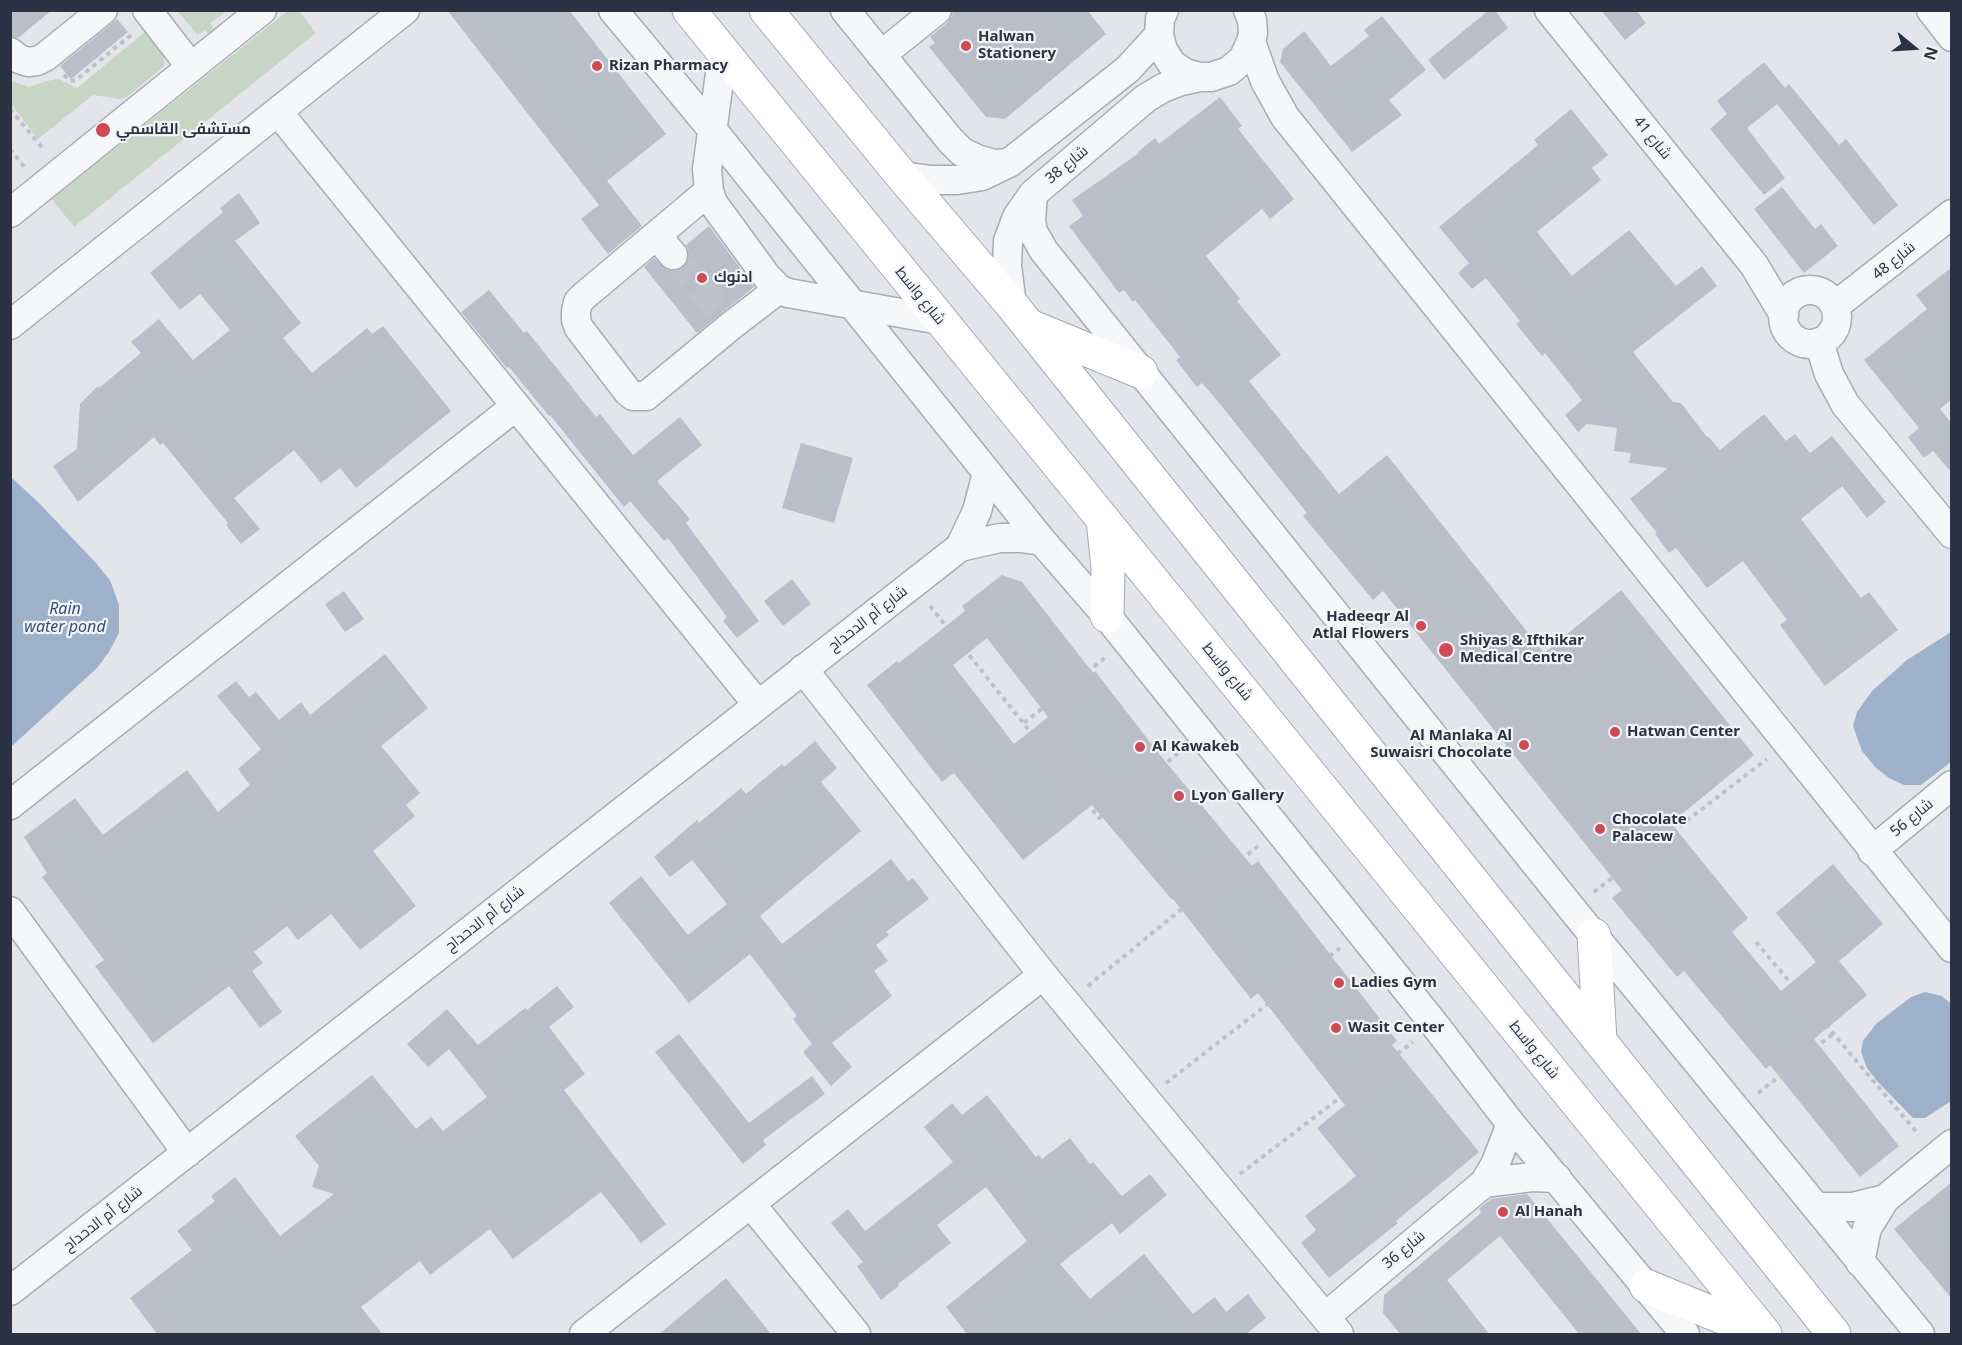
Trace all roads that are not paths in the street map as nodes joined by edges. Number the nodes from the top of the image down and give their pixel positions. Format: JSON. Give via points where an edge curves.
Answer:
{"nodes":[{"id":1,"x":103,"y":10,"type":"edge"},
{"id":2,"x":262,"y":10,"type":"edge"},
{"id":3,"x":405,"y":10,"type":"edge"},
{"id":4,"x":613,"y":10,"type":"edge"},
{"id":5,"x":689,"y":10,"type":"edge"},
{"id":6,"x":766,"y":10,"type":"edge"},
{"id":7,"x":845,"y":10,"type":"edge"},
{"id":8,"x":937,"y":10,"type":"edge"},
{"id":9,"x":1271,"y":10,"type":"edge"},
{"id":10,"x":1549,"y":10,"type":"edge"},
{"id":11,"x":1930,"y":10,"type":"edge"},
{"id":12,"x":157,"y":13,"type":"edge"},
{"id":13,"x":1161,"y":23,"type":"edge"},
{"id":14,"x":1251,"y":28,"type":"edge"},
{"id":15,"x":1952,"y":37,"type":"edge"},
{"id":16,"x":10,"y":52,"type":"edge"},
{"id":17,"x":723,"y":52,"type":"junction"},
{"id":18,"x":881,"y":55,"type":"junction"},
{"id":19,"x":198,"y":61,"type":"junction"},
{"id":20,"x":1205,"y":77,"type":"junction"},
{"id":21,"x":278,"y":112,"type":"junction"},
{"id":22,"x":1285,"y":117,"type":"junction"},
{"id":23,"x":711,"y":128,"type":"junction"},
{"id":24,"x":1009,"y":164,"type":"junction"},
{"id":25,"x":902,"y":176,"type":"junction"},
{"id":26,"x":709,"y":191,"type":"junction"},
{"id":27,"x":1033,"y":194,"type":"junction"},
{"id":28,"x":10,"y":213,"type":"edge"},
{"id":29,"x":1952,"y":214,"type":"edge"},
{"id":30,"x":1754,"y":265,"type":"junction"},
{"id":31,"x":779,"y":289,"type":"junction"},
{"id":32,"x":1804,"y":291,"type":"junction"},
{"id":33,"x":851,"y":304,"type":"junction"},
{"id":34,"x":1835,"y":306,"type":"junction"},
{"id":35,"x":1020,"y":315,"type":"junction"},
{"id":36,"x":1784,"y":315,"type":"junction"},
{"id":37,"x":940,"y":320,"type":"junction"},
{"id":38,"x":10,"y":325,"type":"edge"},
{"id":39,"x":1819,"y":342,"type":"junction"},
{"id":40,"x":1141,"y":372,"type":"junction"},
{"id":41,"x":516,"y":406,"type":"junction"},
{"id":42,"x":987,"y":473,"type":"junction"},
{"id":43,"x":1103,"y":519,"type":"junction"},
{"id":44,"x":1952,"y":534,"type":"edge"},
{"id":45,"x":1042,"y":541,"type":"junction"},
{"id":46,"x":960,"y":547,"type":"junction"},
{"id":47,"x":1117,"y":628,"type":"junction"},
{"id":48,"x":803,"y":669,"type":"junction"},
{"id":49,"x":758,"y":705,"type":"junction"},
{"id":50,"x":1952,"y":785,"type":"edge"},
{"id":51,"x":10,"y":805,"type":"edge"},
{"id":52,"x":1872,"y":851,"type":"junction"},
{"id":53,"x":10,"y":911,"type":"edge"},
{"id":54,"x":1594,"y":935,"type":"junction"},
{"id":55,"x":1952,"y":948,"type":"edge"},
{"id":56,"x":1043,"y":975,"type":"junction"},
{"id":57,"x":1600,"y":1041,"type":"junction"},
{"id":58,"x":1511,"y":1124,"type":"junction"},
{"id":59,"x":1944,"y":1150,"type":"edge"},
{"id":60,"x":187,"y":1154,"type":"junction"},
{"id":61,"x":1557,"y":1178,"type":"junction"},
{"id":62,"x":1484,"y":1183,"type":"junction"},
{"id":63,"x":1885,"y":1198,"type":"junction"},
{"id":64,"x":751,"y":1204,"type":"junction"},
{"id":65,"x":1818,"y":1207,"type":"junction"},
{"id":66,"x":1860,"y":1262,"type":"junction"},
{"id":67,"x":1646,"y":1286,"type":"junction"},
{"id":68,"x":10,"y":1291,"type":"edge"},
{"id":69,"x":1332,"y":1326,"type":"edge"},
{"id":70,"x":1765,"y":1334,"type":"edge"},
{"id":71,"x":584,"y":1335,"type":"edge"},
{"id":72,"x":856,"y":1335,"type":"edge"},
{"id":73,"x":1684,"y":1335,"type":"edge"},
{"id":74,"x":1834,"y":1335,"type":"edge"},
{"id":75,"x":1920,"y":1335,"type":"edge"}],
"edges":[{"from":1,"to":16,"type":"street","via":[[37,61],[28,62]]},
{"from":2,"to":19,"type":"street"},
{"from":3,"to":21,"type":"street"},
{"from":4,"to":23,"type":"street"},
{"from":5,"to":17,"type":"main road","name":"شارع واسط"},
{"from":6,"to":25,"type":"main road"},
{"from":7,"to":18,"type":"street"},
{"from":8,"to":18,"type":"street"},
{"from":9,"to":14,"type":"street"},
{"from":10,"to":30,"type":"street","name":"شارع 41"},
{"from":11,"to":15,"type":"street"},
{"from":12,"to":19,"type":"street"},
{"from":13,"to":20,"type":"street","via":[[1163,50],[1172,64],[1185,73]]},
{"from":13,"to":24,"type":"street","via":[[1128,69]]},
{"from":14,"to":20,"type":"street","name":"شارع 38","via":[[1243,59],[1229,71]]},
{"from":14,"to":22,"type":"street","via":[[1265,81]]},
{"from":17,"to":23,"type":"street"},
{"from":17,"to":37,"type":"main road","name":"شارع واسط"},
{"from":18,"to":24,"type":"street","via":[[962,152],[994,164]]},
{"from":19,"to":28,"type":"street"},
{"from":20,"to":22,"type":"street","via":[[1251,92]]},
{"from":20,"to":27,"type":"street","name":"شارع 38","via":[[1172,84],[1146,98]]},
{"from":21,"to":38,"type":"street"},
{"from":21,"to":41,"type":"street"},
{"from":22,"to":52,"type":"street"},
{"from":23,"to":26,"type":"street"},
{"from":23,"to":33,"type":"street"},
{"from":24,"to":25,"type":"street","via":[[982,176],[957,180]]},
{"from":25,"to":35,"type":"main road"},
{"from":26,"to":31,"type":"street","via":[[713,203],[766,277]]},
{"from":26,"to":31,"type":"street","via":[[665,246],[578,302],[579,328],[628,392],[639,397],[651,393],[728,321]]},
{"from":27,"to":35,"type":"street","name":"شارع 38","via":[[1017,217],[1008,241],[1007,266]]},
{"from":27,"to":40,"type":"street","via":[[1031,221],[1038,242]]},
{"from":29,"to":34,"type":"street","name":"شارع 48"},
{"from":30,"to":32,"type":"street","name":"شارع 41"},
{"from":30,"to":36,"type":"street","name":"شارع 41"},
{"from":31,"to":33,"type":"street"},
{"from":32,"to":34,"type":"street","via":[[1822,293]]},
{"from":32,"to":36,"type":"street","via":[[1790,300]]},
{"from":33,"to":37,"type":"street"},
{"from":33,"to":42,"type":"street"},
{"from":34,"to":39,"type":"street","via":[[1835,327]]},
{"from":35,"to":40,"type":"main road"},
{"from":35,"to":57,"type":"main road"},
{"from":36,"to":39,"type":"street","via":[[1787,330],[1797,340]]},
{"from":37,"to":43,"type":"main road","name":"شارع واسط"},
{"from":39,"to":44,"type":"street","via":[[1829,374],[1845,404]]},
{"from":40,"to":54,"type":"street"},
{"from":41,"to":49,"type":"street"},
{"from":41,"to":51,"type":"street"},
{"from":42,"to":45,"type":"street"},
{"from":42,"to":46,"type":"street","name":"شارع أم الدحداح","via":[[977,511]]},
{"from":43,"to":47,"type":"main road"},
{"from":43,"to":70,"type":"main road","name":"شارع واسط"},
{"from":45,"to":46,"type":"street","name":"شارع أم الدحداح","via":[[1000,538]]},
{"from":45,"to":47,"type":"street"},
{"from":46,"to":48,"type":"street","name":"شارع أم الدحداح"},
{"from":47,"to":58,"type":"street"},
{"from":48,"to":49,"type":"street","name":"شارع أم الدحداح"},
{"from":48,"to":56,"type":"street"},
{"from":49,"to":60,"type":"street","name":"شارع أم الدحداح"},
{"from":50,"to":52,"type":"street","name":"شارع 56"},
{"from":52,"to":55,"type":"street"},
{"from":53,"to":60,"type":"street"},
{"from":54,"to":57,"type":"main road"},
{"from":54,"to":65,"type":"street"},
{"from":56,"to":64,"type":"street"},
{"from":56,"to":69,"type":"street"},
{"from":57,"to":74,"type":"main road"},
{"from":58,"to":61,"type":"street"},
{"from":58,"to":62,"type":"street","name":"شارع 36","via":[[1505,1145]]},
{"from":59,"to":63,"type":"street"},
{"from":60,"to":68,"type":"street","name":"شارع أم الدحداح"},
{"from":61,"to":62,"type":"street"},
{"from":61,"to":67,"type":"street"},
{"from":62,"to":69,"type":"street","name":"شارع 36"},
{"from":63,"to":65,"type":"street","via":[[1852,1207]]},
{"from":63,"to":66,"type":"street","via":[[1867,1228]]},
{"from":64,"to":71,"type":"street"},
{"from":64,"to":72,"type":"street"},
{"from":65,"to":66,"type":"street"},
{"from":66,"to":75,"type":"street"},
{"from":67,"to":70,"type":"main road"},
{"from":67,"to":73,"type":"street"}]}
